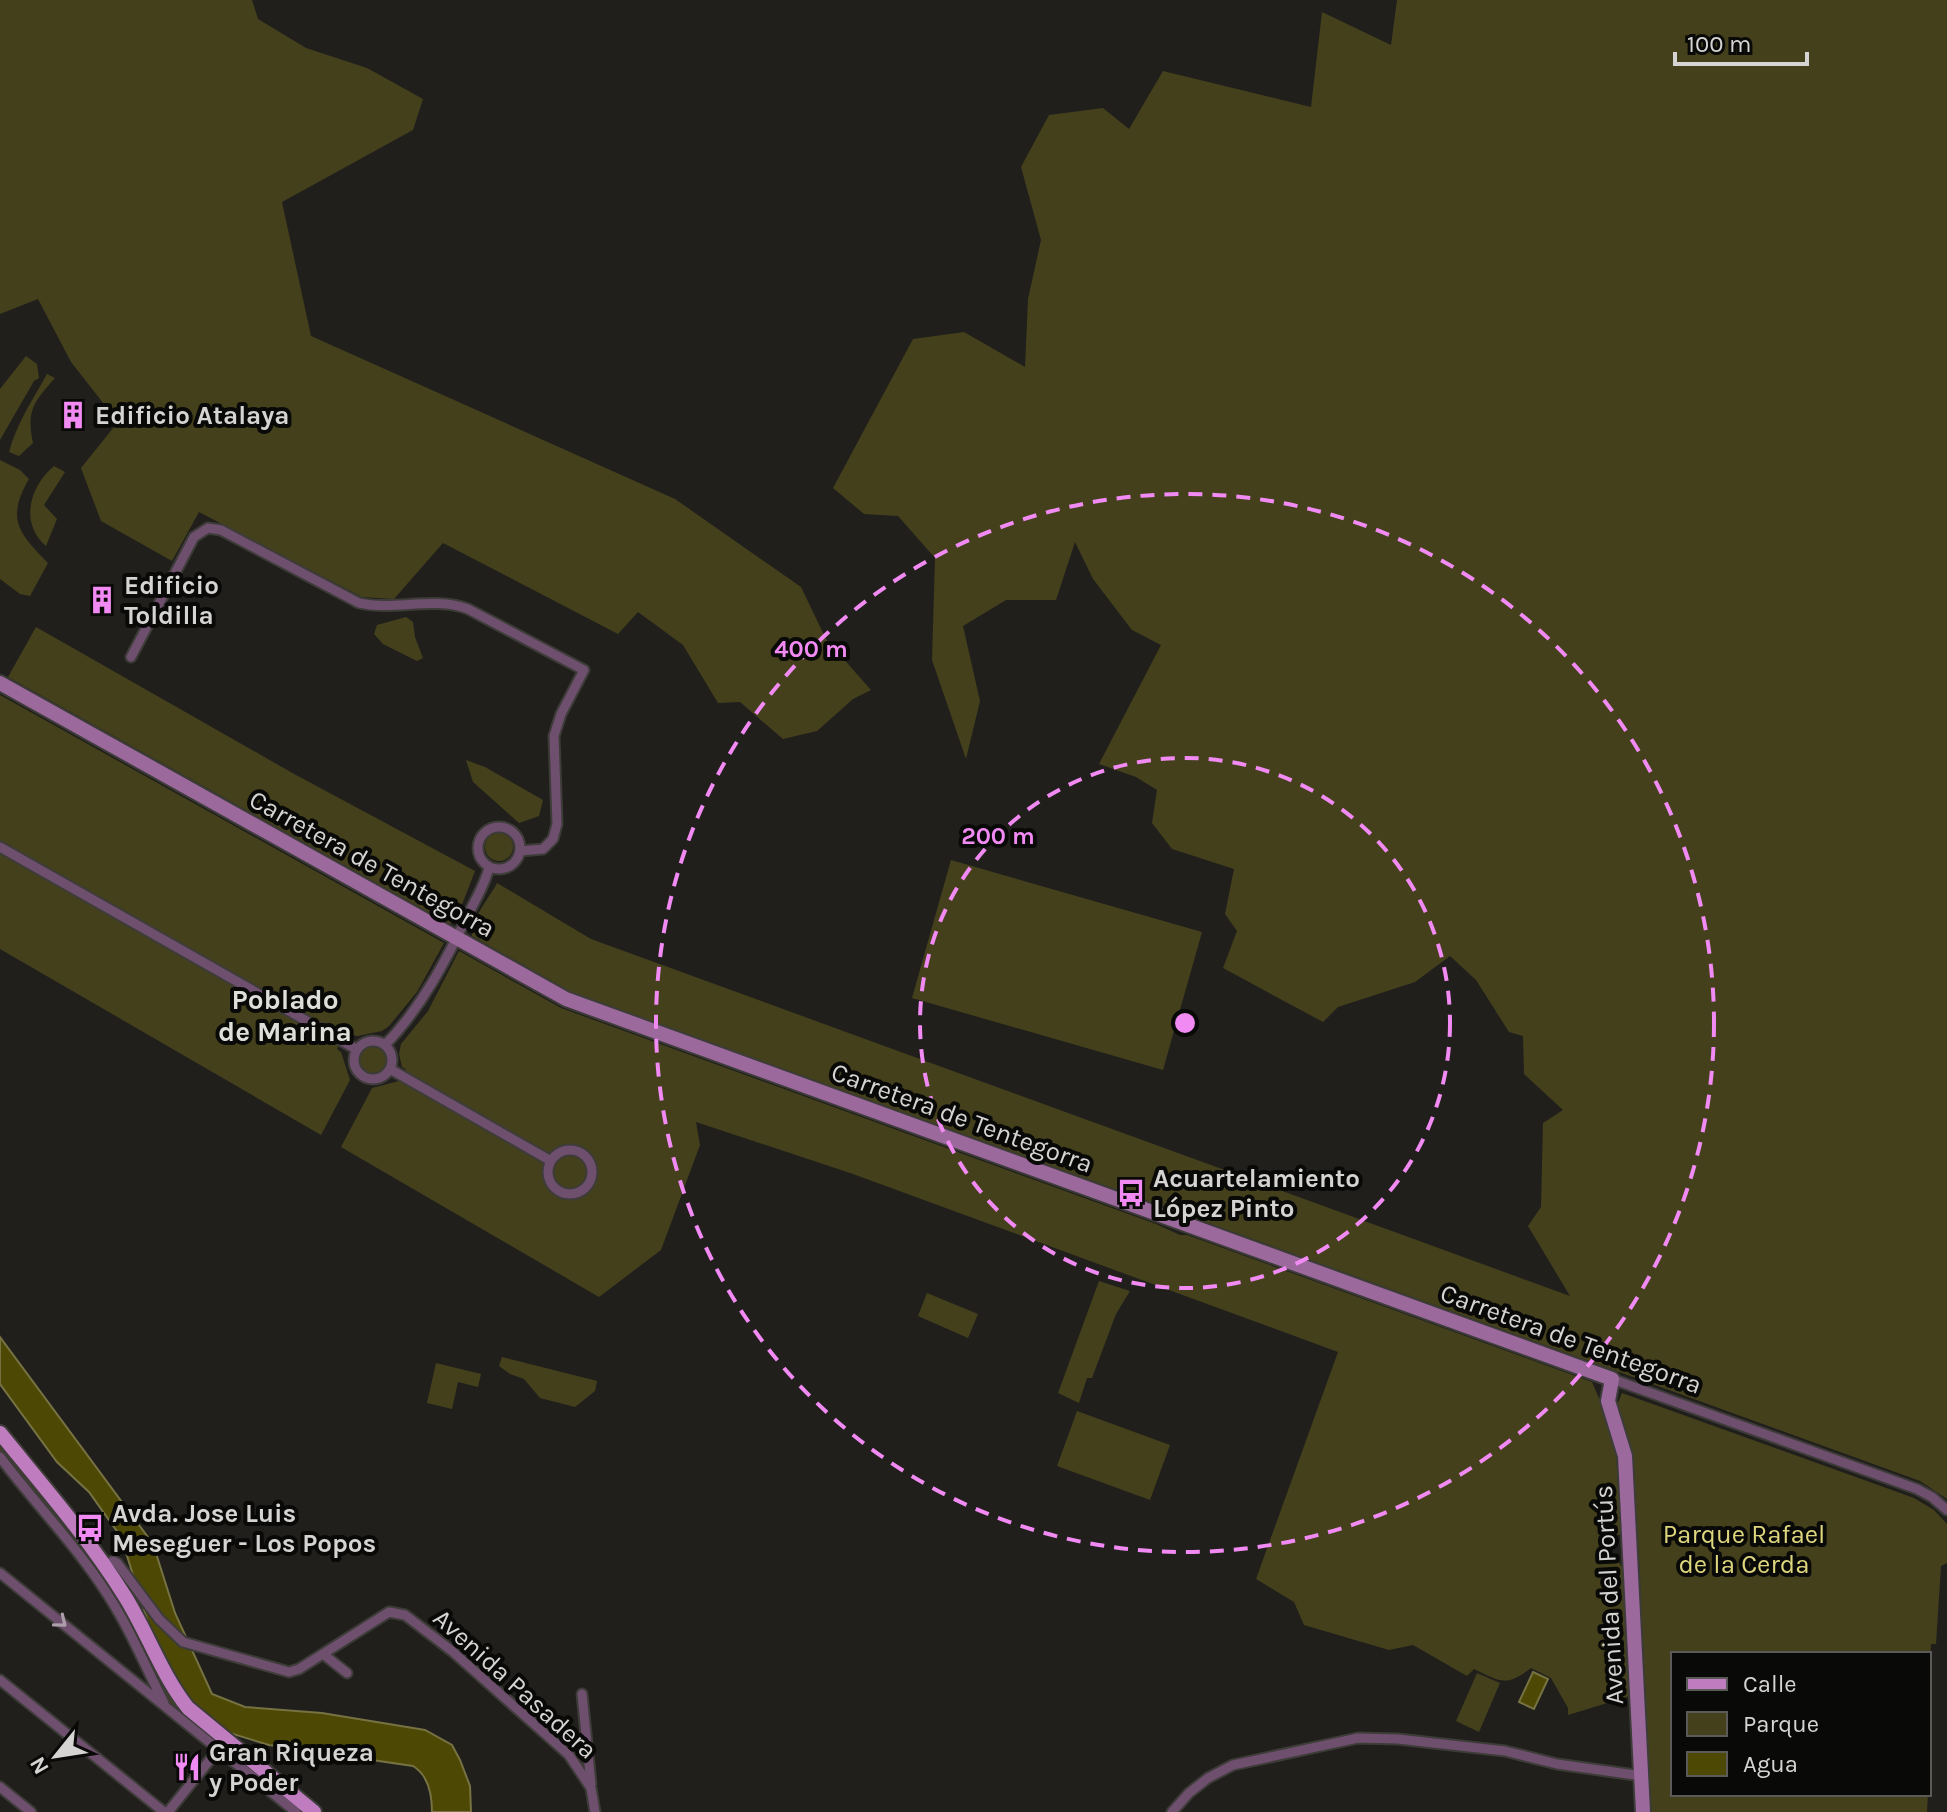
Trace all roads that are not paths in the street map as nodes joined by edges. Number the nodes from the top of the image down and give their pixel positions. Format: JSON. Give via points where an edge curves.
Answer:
{"nodes":[{"id":1,"x":131,"y":657,"type":"dead end"},
{"id":2,"x":0,"y":683,"type":"edge"},
{"id":3,"x":0,"y":847,"type":"edge"},
{"id":4,"x":520,"y":851,"type":"junction"},
{"id":5,"x":490,"y":870,"type":"junction"},
{"id":6,"x":456,"y":938,"type":"junction"},
{"id":7,"x":385,"y":1045,"type":"junction"},
{"id":8,"x":356,"y":1049,"type":"junction"},
{"id":9,"x":390,"y":1069,"type":"junction"},
{"id":10,"x":551,"y":1161,"type":"junction"},
{"id":11,"x":1612,"y":1379,"type":"junction"},
{"id":12,"x":0,"y":1433,"type":"edge"},
{"id":13,"x":6,"y":1461,"type":"edge"},
{"id":14,"x":1947,"y":1510,"type":"edge"},
{"id":15,"x":106,"y":1565,"type":"junction"},
{"id":16,"x":0,"y":1573,"type":"edge"},
{"id":17,"x":323,"y":1654,"type":"junction"},
{"id":18,"x":347,"y":1673,"type":"dead end"},
{"id":19,"x":0,"y":1680,"type":"edge"},
{"id":20,"x":582,"y":1694,"type":"dead end"},
{"id":21,"x":165,"y":1706,"type":"junction"},
{"id":22,"x":222,"y":1745,"type":"junction"},
{"id":23,"x":1642,"y":1776,"type":"junction"},
{"id":24,"x":0,"y":1787,"type":"edge"},
{"id":25,"x":591,"y":1788,"type":"junction"},
{"id":26,"x":31,"y":1812,"type":"edge"},
{"id":27,"x":166,"y":1812,"type":"edge"},
{"id":28,"x":296,"y":1812,"type":"edge"},
{"id":29,"x":314,"y":1812,"type":"edge"},
{"id":30,"x":595,"y":1812,"type":"edge"},
{"id":31,"x":1172,"y":1812,"type":"edge"},
{"id":32,"x":1643,"y":1812,"type":"edge"}],
"edges":[{"from":1,"to":4,"type":"street","via":[[194,537],[208,528],[359,603],[438,603],[468,609],[584,670],[554,736],[556,834],[543,849]]},
{"from":2,"to":6,"type":"main road","name":"Carretera de Tentegorra"},
{"from":3,"to":8,"type":"street"},
{"from":4,"to":5,"type":"street","via":[[511,866]]},
{"from":4,"to":5,"type":"street","via":[[512,831],[490,829],[478,846]]},
{"from":5,"to":6,"type":"street"},
{"from":6,"to":7,"type":"street","via":[[419,1006]]},
{"from":6,"to":11,"type":"main road","name":"Carretera de Tentegorra","via":[[585,1007]]},
{"from":7,"to":8,"type":"street","via":[[369,1041]]},
{"from":7,"to":9,"type":"street","via":[[391,1054]]},
{"from":8,"to":9,"type":"street","via":[[353,1062],[361,1075],[375,1079]]},
{"from":9,"to":10,"type":"street"},
{"from":10,"to":10,"type":"street","via":[[549,1176],[556,1189],[577,1193],[588,1185],[592,1170],[581,1153],[564,1151]]},
{"from":11,"to":14,"type":"street","name":"Carretera de Tentegorra","via":[[1917,1489]]},
{"from":11,"to":23,"type":"main road","name":"Avenida del Portús","via":[[1608,1401],[1625,1456]]},
{"from":12,"to":13,"type":"main road"},
{"from":13,"to":15,"type":"main road","via":[[77,1525]]},
{"from":13,"to":21,"type":"street","via":[[120,1614]]},
{"from":15,"to":17,"type":"street","name":"Avenida Pasadera","via":[[117,1563],[159,1619],[189,1645],[289,1672]]},
{"from":15,"to":22,"type":"main road","via":[[175,1689]]},
{"from":16,"to":21,"type":"street","one_way":true},
{"from":17,"to":18,"type":"street"},
{"from":17,"to":25,"type":"street","name":"Avenida Pasadera","via":[[389,1612],[401,1612],[560,1747]]},
{"from":19,"to":27,"type":"street"},
{"from":20,"to":25,"type":"street"},
{"from":21,"to":22,"type":"street"},
{"from":22,"to":27,"type":"street"},
{"from":22,"to":28,"type":"street"},
{"from":22,"to":29,"type":"main road"},
{"from":23,"to":31,"type":"street","via":[[1505,1751],[1358,1738],[1225,1768]]},
{"from":23,"to":32,"type":"main road","name":"Avenida del Portús"},
{"from":24,"to":26,"type":"street"},
{"from":25,"to":30,"type":"street","name":"Avenida Pasadera"}]}
